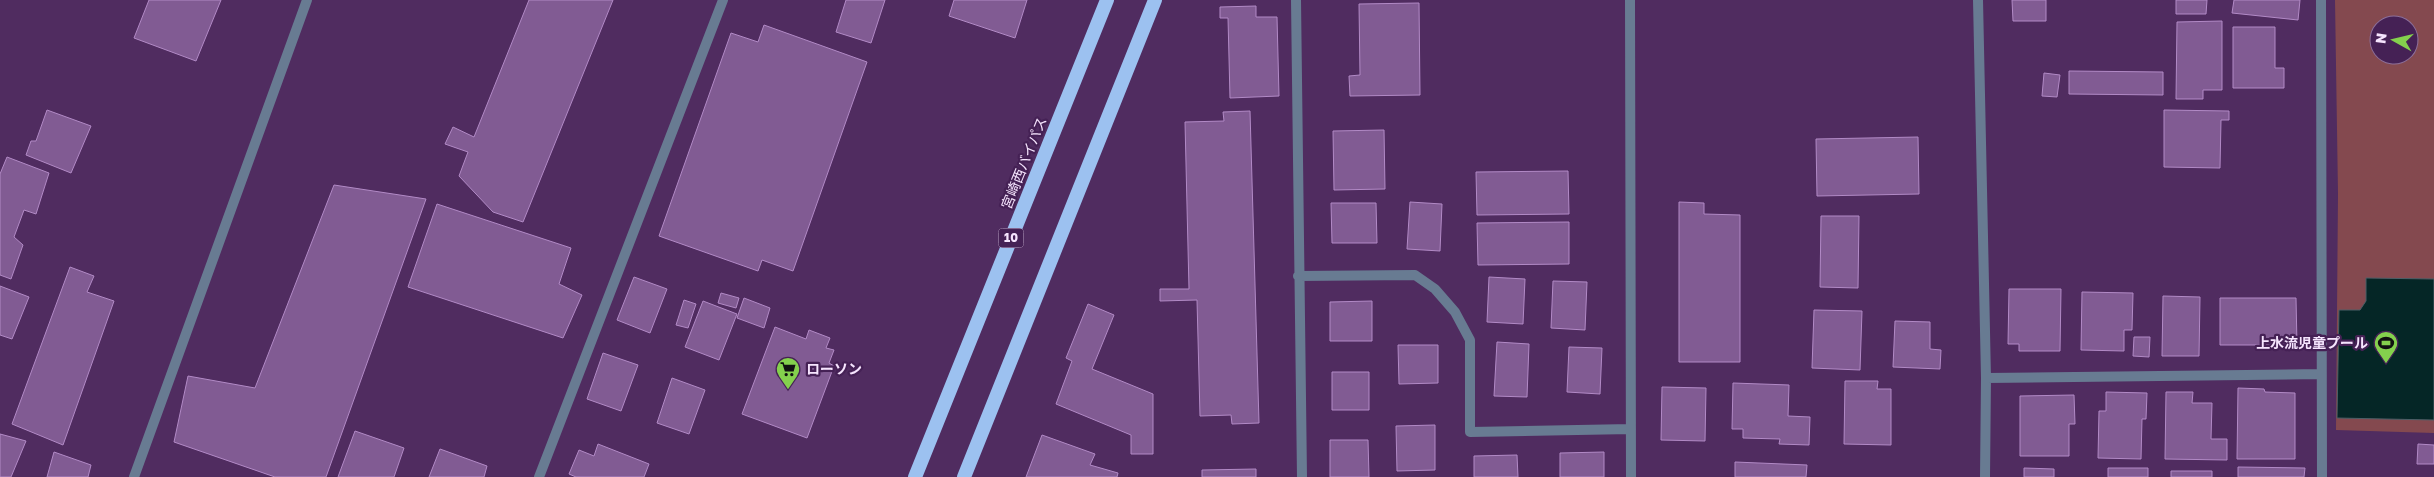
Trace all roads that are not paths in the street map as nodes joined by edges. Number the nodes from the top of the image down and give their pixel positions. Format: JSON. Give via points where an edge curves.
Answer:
{"nodes":[{"id":1,"x":307,"y":0,"type":"edge"},
{"id":2,"x":723,"y":0,"type":"edge"},
{"id":3,"x":1107,"y":0,"type":"edge"},
{"id":4,"x":1155,"y":0,"type":"edge"},
{"id":5,"x":1296,"y":0,"type":"edge"},
{"id":6,"x":1630,"y":0,"type":"edge"},
{"id":7,"x":1978,"y":0,"type":"edge"},
{"id":8,"x":2321,"y":0,"type":"edge"},
{"id":9,"x":1298,"y":276,"type":"junction"},
{"id":10,"x":2321,"y":374,"type":"junction"},
{"id":11,"x":1986,"y":378,"type":"junction"},
{"id":12,"x":1631,"y":429,"type":"junction"},
{"id":13,"x":134,"y":477,"type":"edge"},
{"id":14,"x":539,"y":477,"type":"edge"},
{"id":15,"x":915,"y":477,"type":"edge"},
{"id":16,"x":964,"y":477,"type":"edge"},
{"id":17,"x":1302,"y":477,"type":"edge"},
{"id":18,"x":1631,"y":477,"type":"edge"},
{"id":19,"x":1985,"y":477,"type":"edge"},
{"id":20,"x":2322,"y":477,"type":"edge"}],
"edges":[{"from":1,"to":13,"type":"street"},
{"from":2,"to":14,"type":"street"},
{"from":3,"to":15,"type":"highway","name":"宮崎西バイパス","number":"10"},
{"from":4,"to":16,"type":"highway"},
{"from":5,"to":9,"type":"street"},
{"from":6,"to":12,"type":"street"},
{"from":7,"to":11,"type":"street"},
{"from":8,"to":10,"type":"street"},
{"from":9,"to":12,"type":"street","via":[[1415,275],[1435,289],[1455,312],[1470,340],[1470,432]]},
{"from":9,"to":17,"type":"street"},
{"from":10,"to":11,"type":"street"},
{"from":10,"to":20,"type":"street"},
{"from":11,"to":19,"type":"street"},
{"from":12,"to":18,"type":"street"}]}
